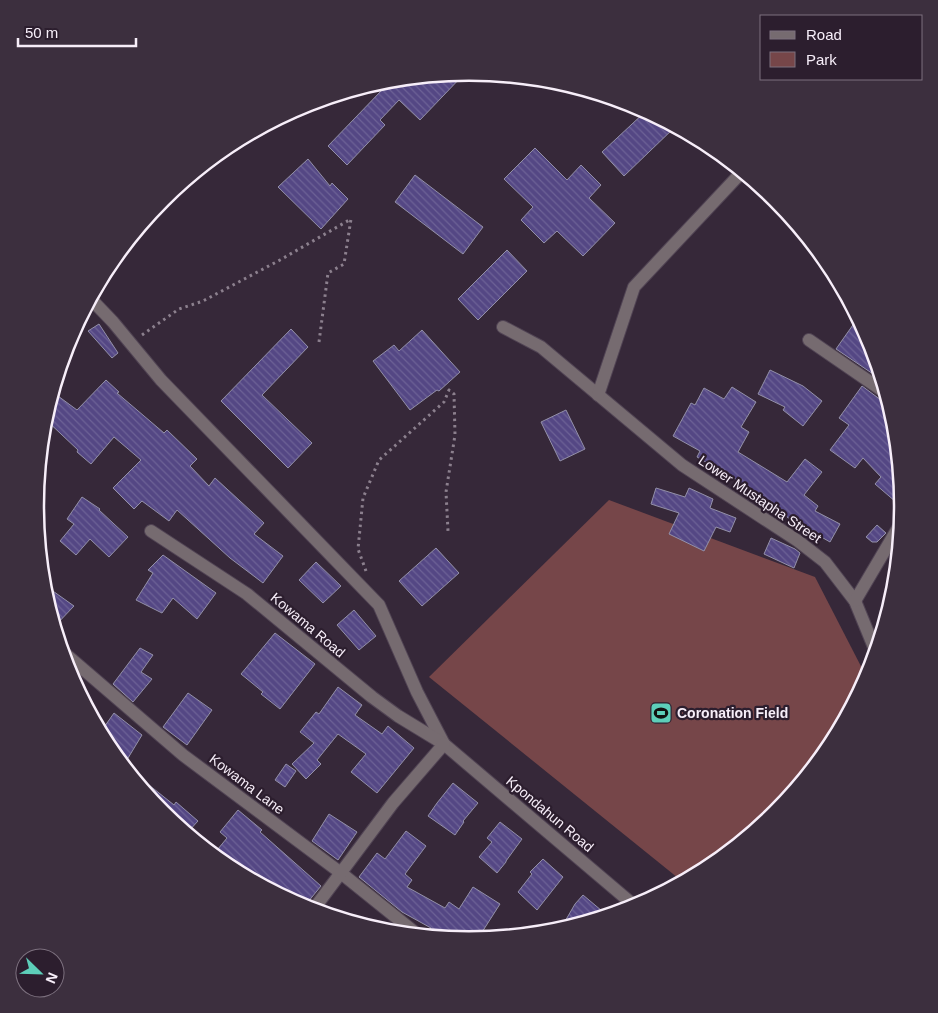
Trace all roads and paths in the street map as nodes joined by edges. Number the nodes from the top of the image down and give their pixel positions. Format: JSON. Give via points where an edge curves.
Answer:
{"nodes":[{"id":1,"x":737,"y":177,"type":"edge"},
{"id":2,"x":96,"y":304,"type":"edge"},
{"id":3,"x":503,"y":327,"type":"dead end"},
{"id":4,"x":809,"y":340,"type":"dead end"},
{"id":5,"x":320,"y":342,"type":"dead end"},
{"id":6,"x":131,"y":343,"type":"junction"},
{"id":7,"x":877,"y":387,"type":"edge"},
{"id":8,"x":598,"y":395,"type":"junction"},
{"id":9,"x":151,"y":531,"type":"dead end"},
{"id":10,"x":448,"y":531,"type":"dead end"},
{"id":11,"x":892,"y":547,"type":"edge"},
{"id":12,"x":368,"y":577,"type":"dead end"},
{"id":13,"x":855,"y":601,"type":"junction"},
{"id":14,"x":872,"y":643,"type":"edge"},
{"id":15,"x":73,"y":660,"type":"edge"},
{"id":16,"x":444,"y":744,"type":"junction"},
{"id":17,"x":341,"y":872,"type":"junction"},
{"id":18,"x":628,"y":900,"type":"edge"},
{"id":19,"x":318,"y":904,"type":"edge"},
{"id":20,"x":407,"y":927,"type":"edge"}],
"edges":[{"from":1,"to":8,"type":"street","via":[[634,287]]},
{"from":2,"to":6,"type":"street"},
{"from":3,"to":8,"type":"street","name":"Lower Mustapha Street","via":[[541,347]]},
{"from":4,"to":7,"type":"street"},
{"from":5,"to":6,"type":"path","via":[[328,273],[344,264],[351,219],[203,301],[179,309]]},
{"from":6,"to":16,"type":"street","via":[[161,380],[379,605]]},
{"from":8,"to":13,"type":"street","name":"Lower Mustapha Street","via":[[682,465],[825,562]]},
{"from":9,"to":16,"type":"street","name":"Kowama Road","via":[[247,594],[372,697]]},
{"from":10,"to":12,"type":"path","via":[[446,492],[455,435],[454,394],[449,390],[444,402],[379,460],[364,498],[358,549]]},
{"from":11,"to":13,"type":"street"},
{"from":13,"to":14,"type":"street","name":"Lower Mustapha Street"},
{"from":15,"to":17,"type":"street","name":"Kowama Lane","via":[[183,755]]},
{"from":16,"to":17,"type":"street"},
{"from":16,"to":18,"type":"street","name":"Kpondahun Road"},
{"from":17,"to":19,"type":"street"},
{"from":17,"to":20,"type":"street","name":"Kowama Lane"}]}
